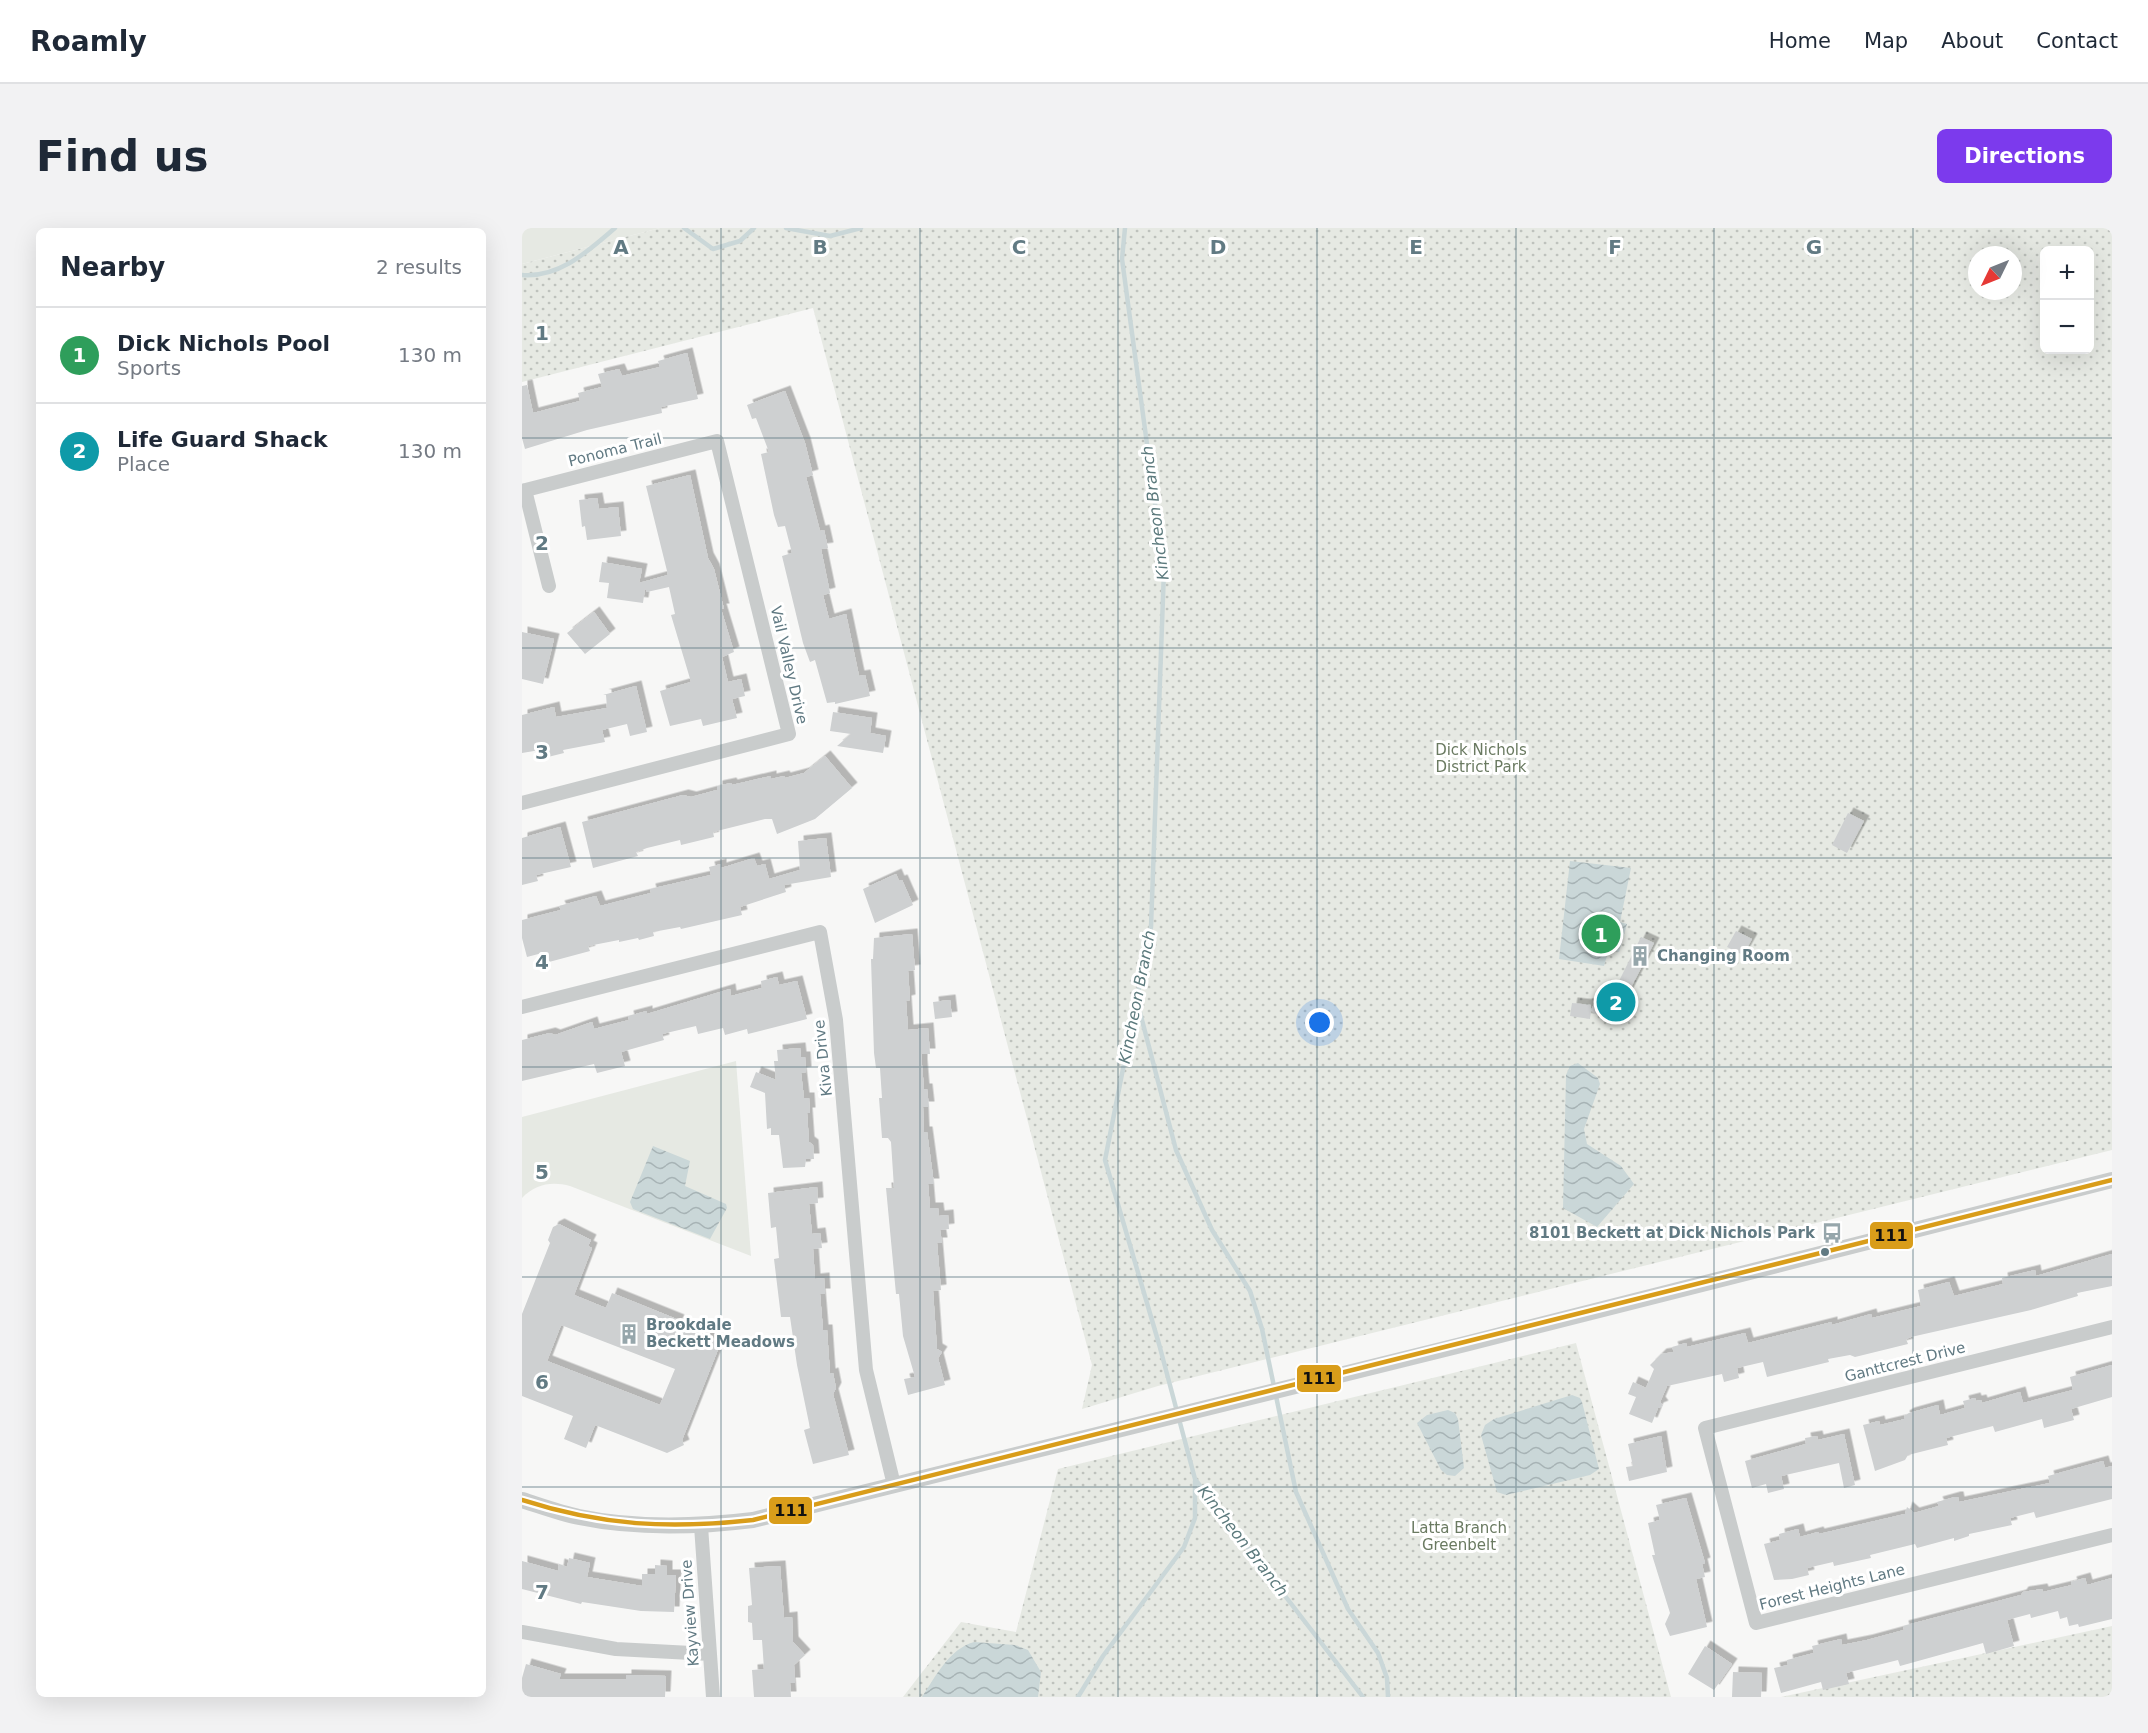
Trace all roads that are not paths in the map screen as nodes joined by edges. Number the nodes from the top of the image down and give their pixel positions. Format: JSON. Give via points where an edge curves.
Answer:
{"nodes":[{"id":1,"x":717,"y":441,"type":"joint"},
{"id":2,"x":524,"y":490,"type":"edge"},
{"id":3,"x":549,"y":586,"type":"dead end"},
{"id":4,"x":522,"y":803,"type":"edge"},
{"id":5,"x":522,"y":1007,"type":"edge"},
{"id":6,"x":2112,"y":1180,"type":"edge"},
{"id":7,"x":2112,"y":1327,"type":"edge"},
{"id":8,"x":1705,"y":1428,"type":"joint"},
{"id":9,"x":894,"y":1485,"type":"junction"},
{"id":10,"x":522,"y":1500,"type":"edge"},
{"id":11,"x":701,"y":1526,"type":"junction"},
{"id":12,"x":2112,"y":1535,"type":"edge"},
{"id":13,"x":522,"y":1632,"type":"edge"},
{"id":14,"x":710,"y":1654,"type":"junction"},
{"id":15,"x":713,"y":1697,"type":"edge"}],
"edges":[{"from":1,"to":2,"type":"street","name":"Ponoma Trail"},
{"from":1,"to":4,"type":"street","name":"Vail Valley Drive","via":[[789,734]]},
{"from":2,"to":3,"type":"street"},
{"from":5,"to":9,"type":"street","name":"Kiva Drive","via":[[820,932],[836,1020],[866,1370]]},
{"from":6,"to":9,"type":"street"},
{"from":7,"to":8,"type":"street","name":"Ganttcrest Drive"},
{"from":8,"to":12,"type":"street","name":"Forest Heights Lane","via":[[1756,1623]]},
{"from":9,"to":11,"type":"street","via":[[753,1520]]},
{"from":10,"to":11,"type":"street","via":[[579,1517],[631,1524]]},
{"from":11,"to":14,"type":"street","name":"Kayview Drive"},
{"from":13,"to":14,"type":"street","via":[[616,1649]]},
{"from":14,"to":15,"type":"street","name":"Kayview Drive"}]}
